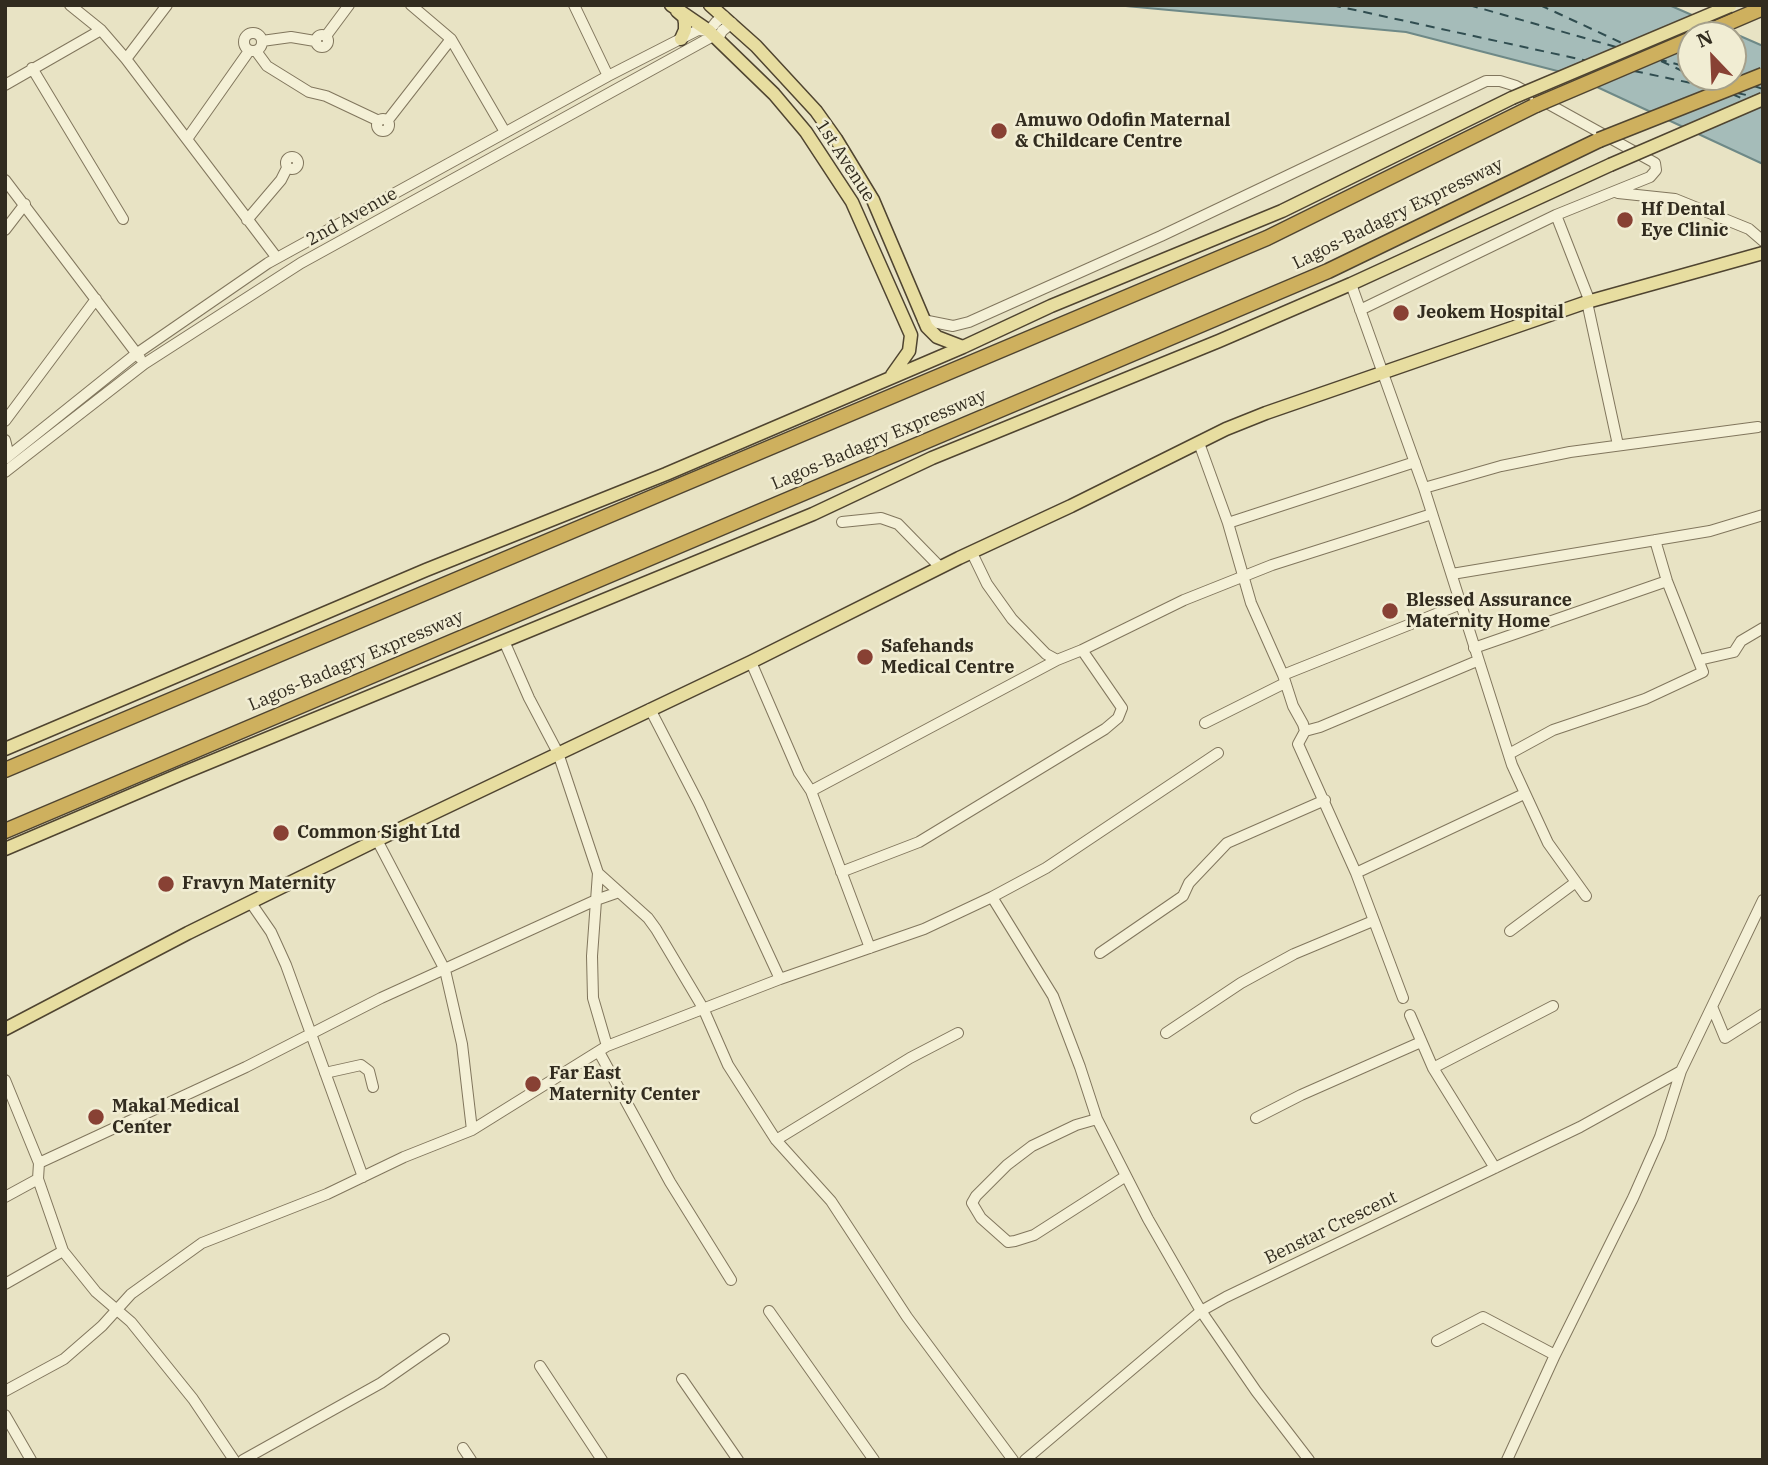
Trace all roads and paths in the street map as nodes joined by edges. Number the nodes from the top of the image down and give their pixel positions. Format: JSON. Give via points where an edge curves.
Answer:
{"nodes":[{"id":1,"x":70,"y":5,"type":"edge"},
{"id":2,"x":167,"y":5,"type":"edge"},
{"id":3,"x":348,"y":5,"type":"edge"},
{"id":4,"x":411,"y":5,"type":"edge"},
{"id":5,"x":574,"y":5,"type":"edge"},
{"id":6,"x":710,"y":5,"type":"edge"},
{"id":7,"x":1730,"y":5,"type":"edge"},
{"id":8,"x":673,"y":7,"type":"edge"},
{"id":9,"x":1761,"y":9,"type":"edge"},
{"id":10,"x":728,"y":20,"type":"junction"},
{"id":11,"x":1733,"y":21,"type":"edge"},
{"id":12,"x":101,"y":30,"type":"junction"},
{"id":13,"x":713,"y":35,"type":"junction"},
{"id":14,"x":681,"y":38,"type":"junction"},
{"id":15,"x":451,"y":39,"type":"junction"},
{"id":16,"x":262,"y":41,"type":"junction"},
{"id":17,"x":1677,"y":45,"type":"edge"},
{"id":18,"x":253,"y":51,"type":"junction"},
{"id":19,"x":126,"y":59,"type":"junction"},
{"id":20,"x":32,"y":68,"type":"junction"},
{"id":21,"x":1763,"y":75,"type":"edge"},
{"id":22,"x":608,"y":76,"type":"junction"},
{"id":23,"x":5,"y":85,"type":"edge"},
{"id":24,"x":1763,"y":99,"type":"edge"},
{"id":25,"x":505,"y":132,"type":"junction"},
{"id":26,"x":187,"y":139,"type":"junction"},
{"id":27,"x":287,"y":169,"type":"dead end"},
{"id":28,"x":5,"y":180,"type":"edge"},
{"id":29,"x":1614,"y":193,"type":"junction"},
{"id":30,"x":25,"y":204,"type":"junction"},
{"id":31,"x":1556,"y":215,"type":"junction"},
{"id":32,"x":123,"y":219,"type":"dead end"},
{"id":33,"x":247,"y":220,"type":"junction"},
{"id":34,"x":5,"y":230,"type":"edge"},
{"id":35,"x":1763,"y":241,"type":"edge"},
{"id":36,"x":1763,"y":253,"type":"edge"},
{"id":37,"x":277,"y":258,"type":"junction"},
{"id":38,"x":1351,"y":284,"type":"junction"},
{"id":39,"x":96,"y":299,"type":"junction"},
{"id":40,"x":1588,"y":302,"type":"junction"},
{"id":41,"x":1360,"y":310,"type":"junction"},
{"id":42,"x":923,"y":320,"type":"junction"},
{"id":43,"x":963,"y":347,"type":"junction"},
{"id":44,"x":136,"y":354,"type":"junction"},
{"id":45,"x":144,"y":364,"type":"junction"},
{"id":46,"x":1382,"y":373,"type":"junction"},
{"id":47,"x":890,"y":378,"type":"junction"},
{"id":48,"x":5,"y":421,"type":"edge"},
{"id":49,"x":1759,"y":427,"type":"dead end"},
{"id":50,"x":5,"y":440,"type":"edge"},
{"id":51,"x":1199,"y":443,"type":"junction"},
{"id":52,"x":1618,"y":445,"type":"junction"},
{"id":53,"x":7,"y":457,"type":"edge"},
{"id":54,"x":1415,"y":462,"type":"junction"},
{"id":55,"x":5,"y":472,"type":"edge"},
{"id":56,"x":1424,"y":488,"type":"junction"},
{"id":57,"x":1432,"y":514,"type":"junction"},
{"id":58,"x":1763,"y":515,"type":"edge"},
{"id":59,"x":842,"y":522,"type":"dead end"},
{"id":60,"x":1228,"y":523,"type":"junction"},
{"id":61,"x":1655,"y":540,"type":"junction"},
{"id":62,"x":972,"y":553,"type":"junction"},
{"id":63,"x":940,"y":567,"type":"junction"},
{"id":64,"x":1452,"y":574,"type":"junction"},
{"id":65,"x":1243,"y":578,"type":"junction"},
{"id":66,"x":1667,"y":581,"type":"junction"},
{"id":67,"x":1461,"y":604,"type":"junction"},
{"id":68,"x":1763,"y":628,"type":"edge"},
{"id":69,"x":504,"y":641,"type":"junction"},
{"id":70,"x":1474,"y":648,"type":"junction"},
{"id":71,"x":1082,"y":650,"type":"junction"},
{"id":72,"x":1057,"y":660,"type":"junction"},
{"id":73,"x":1699,"y":660,"type":"junction"},
{"id":74,"x":751,"y":662,"type":"junction"},
{"id":75,"x":1477,"y":662,"type":"junction"},
{"id":76,"x":1284,"y":679,"type":"junction"},
{"id":77,"x":650,"y":709,"type":"junction"},
{"id":78,"x":1205,"y":723,"type":"dead end"},
{"id":79,"x":1305,"y":731,"type":"junction"},
{"id":80,"x":5,"y":749,"type":"edge"},
{"id":81,"x":558,"y":753,"type":"junction"},
{"id":82,"x":1219,"y":753,"type":"dead end"},
{"id":83,"x":1508,"y":754,"type":"junction"},
{"id":84,"x":5,"y":770,"type":"edge"},
{"id":85,"x":811,"y":791,"type":"junction"},
{"id":86,"x":1524,"y":794,"type":"junction"},
{"id":87,"x":1325,"y":800,"type":"junction"},
{"id":88,"x":5,"y":831,"type":"edge"},
{"id":89,"x":377,"y":841,"type":"junction"},
{"id":90,"x":5,"y":849,"type":"edge"},
{"id":91,"x":841,"y":872,"type":"junction"},
{"id":92,"x":598,"y":873,"type":"junction"},
{"id":93,"x":1356,"y":873,"type":"junction"},
{"id":94,"x":1576,"y":882,"type":"junction"},
{"id":95,"x":619,"y":892,"type":"junction"},
{"id":96,"x":1586,"y":896,"type":"dead end"},
{"id":97,"x":992,"y":897,"type":"junction"},
{"id":98,"x":1763,"y":900,"type":"edge"},
{"id":99,"x":596,"y":901,"type":"junction"},
{"id":100,"x":251,"y":902,"type":"junction"},
{"id":101,"x":1373,"y":921,"type":"junction"},
{"id":102,"x":1510,"y":931,"type":"dead end"},
{"id":103,"x":870,"y":948,"type":"junction"},
{"id":104,"x":1100,"y":953,"type":"dead end"},
{"id":105,"x":445,"y":970,"type":"junction"},
{"id":106,"x":780,"y":979,"type":"junction"},
{"id":107,"x":1403,"y":998,"type":"dead end"},
{"id":108,"x":1553,"y":1006,"type":"dead end"},
{"id":109,"x":702,"y":1008,"type":"junction"},
{"id":110,"x":1713,"y":1009,"type":"junction"},
{"id":111,"x":1763,"y":1014,"type":"edge"},
{"id":112,"x":1410,"y":1015,"type":"dead end"},
{"id":113,"x":5,"y":1028,"type":"edge"},
{"id":114,"x":958,"y":1033,"type":"dead end"},
{"id":115,"x":1166,"y":1033,"type":"dead end"},
{"id":116,"x":311,"y":1034,"type":"junction"},
{"id":117,"x":1421,"y":1042,"type":"junction"},
{"id":118,"x":603,"y":1049,"type":"junction"},
{"id":119,"x":1433,"y":1068,"type":"junction"},
{"id":120,"x":1681,"y":1071,"type":"junction"},
{"id":121,"x":325,"y":1073,"type":"junction"},
{"id":122,"x":5,"y":1080,"type":"edge"},
{"id":123,"x":373,"y":1087,"type":"dead end"},
{"id":124,"x":1256,"y":1118,"type":"dead end"},
{"id":125,"x":1097,"y":1119,"type":"junction"},
{"id":126,"x":472,"y":1130,"type":"junction"},
{"id":127,"x":776,"y":1140,"type":"junction"},
{"id":128,"x":39,"y":1163,"type":"junction"},
{"id":129,"x":1495,"y":1168,"type":"junction"},
{"id":130,"x":1126,"y":1176,"type":"junction"},
{"id":131,"x":363,"y":1177,"type":"junction"},
{"id":132,"x":38,"y":1179,"type":"junction"},
{"id":133,"x":5,"y":1197,"type":"edge"},
{"id":134,"x":63,"y":1251,"type":"junction"},
{"id":135,"x":731,"y":1280,"type":"dead end"},
{"id":136,"x":5,"y":1284,"type":"edge"},
{"id":137,"x":119,"y":1310,"type":"junction"},
{"id":138,"x":769,"y":1311,"type":"dead end"},
{"id":139,"x":1201,"y":1311,"type":"junction"},
{"id":140,"x":444,"y":1339,"type":"dead end"},
{"id":141,"x":1437,"y":1341,"type":"dead end"},
{"id":142,"x":1555,"y":1355,"type":"junction"},
{"id":143,"x":540,"y":1366,"type":"dead end"},
{"id":144,"x":682,"y":1380,"type":"dead end"},
{"id":145,"x":5,"y":1391,"type":"edge"},
{"id":146,"x":5,"y":1415,"type":"edge"},
{"id":147,"x":463,"y":1448,"type":"dead end"},
{"id":148,"x":31,"y":1460,"type":"edge"},
{"id":149,"x":234,"y":1460,"type":"edge"},
{"id":150,"x":243,"y":1460,"type":"edge"},
{"id":151,"x":471,"y":1460,"type":"edge"},
{"id":152,"x":601,"y":1460,"type":"edge"},
{"id":153,"x":738,"y":1460,"type":"edge"},
{"id":154,"x":874,"y":1460,"type":"edge"},
{"id":155,"x":1013,"y":1460,"type":"edge"},
{"id":156,"x":1024,"y":1460,"type":"edge"},
{"id":157,"x":1309,"y":1460,"type":"edge"},
{"id":158,"x":1507,"y":1460,"type":"edge"}],
"edges":[{"from":1,"to":12,"type":"street"},
{"from":2,"to":19,"type":"street"},
{"from":3,"to":16,"type":"street","via":[[326,36],[317,36],[315,41],[291,37]]},
{"from":4,"to":15,"type":"street"},
{"from":5,"to":22,"type":"street"},
{"from":6,"to":10,"type":"main road","name":"1st Avenue"},
{"from":7,"to":43,"type":"main road","bridge":true,"via":[[1512,98],[1282,211]]},
{"from":8,"to":13,"type":"main road","name":"1st Avenue"},
{"from":8,"to":14,"type":"main road","via":[[684,17]]},
{"from":9,"to":11,"type":"highway"},
{"from":10,"to":13,"type":"street","name":"2nd Avenue","via":[[716,22]]},
{"from":10,"to":42,"type":"main road","name":"1st Avenue","via":[[816,111],[836,139],[883,219]]},
{"from":12,"to":19,"type":"street"},
{"from":12,"to":20,"type":"street"},
{"from":13,"to":14,"type":"street","name":"2nd Avenue","via":[[698,30]]},
{"from":13,"to":45,"type":"street","name":"2nd Avenue","via":[[345,237]]},
{"from":13,"to":47,"type":"main road","name":"1st Avenue","via":[[774,93],[806,132],[860,216],[911,335],[909,351]]},
{"from":14,"to":22,"type":"street","name":"2nd Avenue"},
{"from":15,"to":18,"type":"street","via":[[383,121],[296,84]]},
{"from":15,"to":25,"type":"street"},
{"from":16,"to":18,"type":"street"},
{"from":16,"to":18,"type":"street","via":[[253,32],[247,34],[244,47]]},
{"from":17,"to":84,"type":"highway","name":"Lagos-Badagry Expressway","bridge":true,"via":[[1536,105],[1267,238]]},
{"from":18,"to":26,"type":"street"},
{"from":19,"to":26,"type":"street"},
{"from":20,"to":23,"type":"street"},
{"from":20,"to":32,"type":"street"},
{"from":21,"to":88,"type":"highway","name":"Lagos-Badagry Expressway","bridge":true,"via":[[1599,140],[1315,277]]},
{"from":22,"to":25,"type":"street","name":"2nd Avenue"},
{"from":24,"to":38,"type":"main road","name":"Lagos-Badagry Expressway","bridge":true},
{"from":25,"to":37,"type":"street","name":"2nd Avenue"},
{"from":26,"to":33,"type":"street"},
{"from":27,"to":33,"type":"street"},
{"from":28,"to":30,"type":"street"},
{"from":29,"to":31,"type":"street"},
{"from":29,"to":35,"type":"street","via":[[1675,200],[1749,229]]},
{"from":29,"to":42,"type":"street","via":[[1654,174],[1655,163],[1516,86],[1486,81],[969,322],[953,326]]},
{"from":30,"to":34,"type":"street"},
{"from":30,"to":39,"type":"street"},
{"from":31,"to":40,"type":"street"},
{"from":31,"to":41,"type":"street"},
{"from":33,"to":37,"type":"street"},
{"from":36,"to":40,"type":"main road"},
{"from":37,"to":44,"type":"street","name":"2nd Avenue"},
{"from":38,"to":41,"type":"street"},
{"from":38,"to":69,"type":"main road","name":"Lagos-Badagry Expressway"},
{"from":39,"to":44,"type":"street"},
{"from":39,"to":48,"type":"street"},
{"from":40,"to":46,"type":"main road"},
{"from":40,"to":52,"type":"street"},
{"from":41,"to":46,"type":"street"},
{"from":42,"to":43,"type":"main road","name":"1st Avenue","via":[[937,337]]},
{"from":43,"to":47,"type":"main road"},
{"from":44,"to":45,"type":"street"},
{"from":44,"to":53,"type":"street","name":"2nd Avenue"},
{"from":45,"to":55,"type":"street","name":"2nd Avenue"},
{"from":46,"to":51,"type":"main road","via":[[1266,413]]},
{"from":46,"to":54,"type":"street"},
{"from":47,"to":80,"type":"main road"},
{"from":49,"to":52,"type":"street"},
{"from":50,"to":53,"type":"street"},
{"from":51,"to":60,"type":"street"},
{"from":51,"to":62,"type":"main road"},
{"from":52,"to":56,"type":"street","via":[[1501,466]]},
{"from":54,"to":56,"type":"street"},
{"from":54,"to":60,"type":"street"},
{"from":56,"to":57,"type":"street"},
{"from":57,"to":64,"type":"street"},
{"from":57,"to":65,"type":"street"},
{"from":58,"to":61,"type":"street","via":[[1710,531]]},
{"from":59,"to":63,"type":"street","via":[[881,518],[898,524]]},
{"from":60,"to":65,"type":"street"},
{"from":61,"to":64,"type":"street"},
{"from":61,"to":66,"type":"street"},
{"from":62,"to":63,"type":"main road"},
{"from":62,"to":72,"type":"street","via":[[987,584],[1013,619]]},
{"from":63,"to":74,"type":"main road"},
{"from":64,"to":67,"type":"street"},
{"from":65,"to":71,"type":"street","via":[[1184,600]]},
{"from":65,"to":76,"type":"street"},
{"from":66,"to":70,"type":"street"},
{"from":66,"to":73,"type":"street"},
{"from":67,"to":70,"type":"street"},
{"from":67,"to":76,"type":"street"},
{"from":68,"to":73,"type":"street","via":[[1741,641],[1734,652]]},
{"from":69,"to":81,"type":"street"},
{"from":69,"to":90,"type":"main road","name":"Lagos-Badagry Expressway"},
{"from":70,"to":75,"type":"street"},
{"from":71,"to":72,"type":"street"},
{"from":71,"to":91,"type":"street","via":[[1122,708],[1118,718],[919,842]]},
{"from":72,"to":85,"type":"street"},
{"from":73,"to":83,"type":"street","via":[[1704,671],[1699,675],[1553,730]]},
{"from":74,"to":77,"type":"main road"},
{"from":74,"to":85,"type":"street"},
{"from":75,"to":79,"type":"street"},
{"from":75,"to":83,"type":"street"},
{"from":76,"to":78,"type":"street"},
{"from":76,"to":79,"type":"street"},
{"from":77,"to":81,"type":"main road"},
{"from":77,"to":106,"type":"street"},
{"from":79,"to":87,"type":"street","via":[[1298,744]]},
{"from":81,"to":89,"type":"main road"},
{"from":81,"to":92,"type":"street"},
{"from":82,"to":97,"type":"street","via":[[1046,868]]},
{"from":83,"to":86,"type":"street"},
{"from":85,"to":91,"type":"street"},
{"from":86,"to":93,"type":"street"},
{"from":86,"to":94,"type":"street","via":[[1548,843]]},
{"from":87,"to":93,"type":"street"},
{"from":87,"to":104,"type":"street","via":[[1227,843],[1183,895]]},
{"from":89,"to":100,"type":"main road"},
{"from":89,"to":105,"type":"street"},
{"from":91,"to":103,"type":"street"},
{"from":92,"to":95,"type":"street"},
{"from":92,"to":99,"type":"street"},
{"from":93,"to":101,"type":"street"},
{"from":94,"to":96,"type":"street"},
{"from":94,"to":102,"type":"street"},
{"from":95,"to":99,"type":"street"},
{"from":95,"to":109,"type":"street","via":[[656,929]]},
{"from":97,"to":103,"type":"street"},
{"from":97,"to":125,"type":"street","via":[[1053,996]]},
{"from":98,"to":110,"type":"street"},
{"from":99,"to":105,"type":"street"},
{"from":99,"to":118,"type":"street","via":[[593,998]]},
{"from":100,"to":113,"type":"main road"},
{"from":100,"to":116,"type":"street","via":[[276,943]]},
{"from":101,"to":107,"type":"street"},
{"from":101,"to":115,"type":"street","via":[[1294,954]]},
{"from":103,"to":106,"type":"street"},
{"from":105,"to":116,"type":"street"},
{"from":105,"to":126,"type":"street","via":[[462,1044]]},
{"from":106,"to":109,"type":"street"},
{"from":108,"to":119,"type":"street"},
{"from":109,"to":118,"type":"street"},
{"from":109,"to":127,"type":"street","via":[[729,1065]]},
{"from":110,"to":111,"type":"street","via":[[1725,1038]]},
{"from":110,"to":120,"type":"street"},
{"from":112,"to":117,"type":"street"},
{"from":114,"to":127,"type":"street"},
{"from":116,"to":121,"type":"street"},
{"from":116,"to":128,"type":"street"},
{"from":117,"to":119,"type":"street"},
{"from":117,"to":124,"type":"street"},
{"from":118,"to":126,"type":"street"},
{"from":118,"to":135,"type":"street","via":[[670,1182]]},
{"from":119,"to":129,"type":"street"},
{"from":120,"to":129,"type":"street","name":"Benstar Crescent"},
{"from":120,"to":142,"type":"street","via":[[1660,1137]]},
{"from":121,"to":123,"type":"street","via":[[362,1065],[369,1071]]},
{"from":121,"to":131,"type":"street"},
{"from":122,"to":128,"type":"street"},
{"from":125,"to":130,"type":"street"},
{"from":125,"to":130,"type":"street","via":[[1024,1151],[972,1203],[981,1218],[1008,1242],[1016,1241],[1034,1235]]},
{"from":126,"to":131,"type":"street"},
{"from":127,"to":155,"type":"street","via":[[831,1200],[907,1317]]},
{"from":128,"to":132,"type":"street"},
{"from":129,"to":139,"type":"street","name":"Benstar Crescent"},
{"from":130,"to":139,"type":"street"},
{"from":131,"to":137,"type":"street","via":[[202,1243],[131,1294]]},
{"from":132,"to":133,"type":"street"},
{"from":132,"to":134,"type":"street"},
{"from":134,"to":136,"type":"street"},
{"from":134,"to":137,"type":"street","via":[[96,1292]]},
{"from":137,"to":145,"type":"street","via":[[64,1359]]},
{"from":137,"to":149,"type":"street","via":[[193,1399]]},
{"from":138,"to":154,"type":"street"},
{"from":139,"to":156,"type":"street","name":"Benstar Crescent"},
{"from":139,"to":157,"type":"street"},
{"from":140,"to":150,"type":"street","via":[[381,1384]]},
{"from":141,"to":142,"type":"street","via":[[1483,1317]]},
{"from":142,"to":158,"type":"street"},
{"from":143,"to":152,"type":"street"},
{"from":144,"to":153,"type":"street"},
{"from":146,"to":148,"type":"street"},
{"from":147,"to":151,"type":"street"}]}
